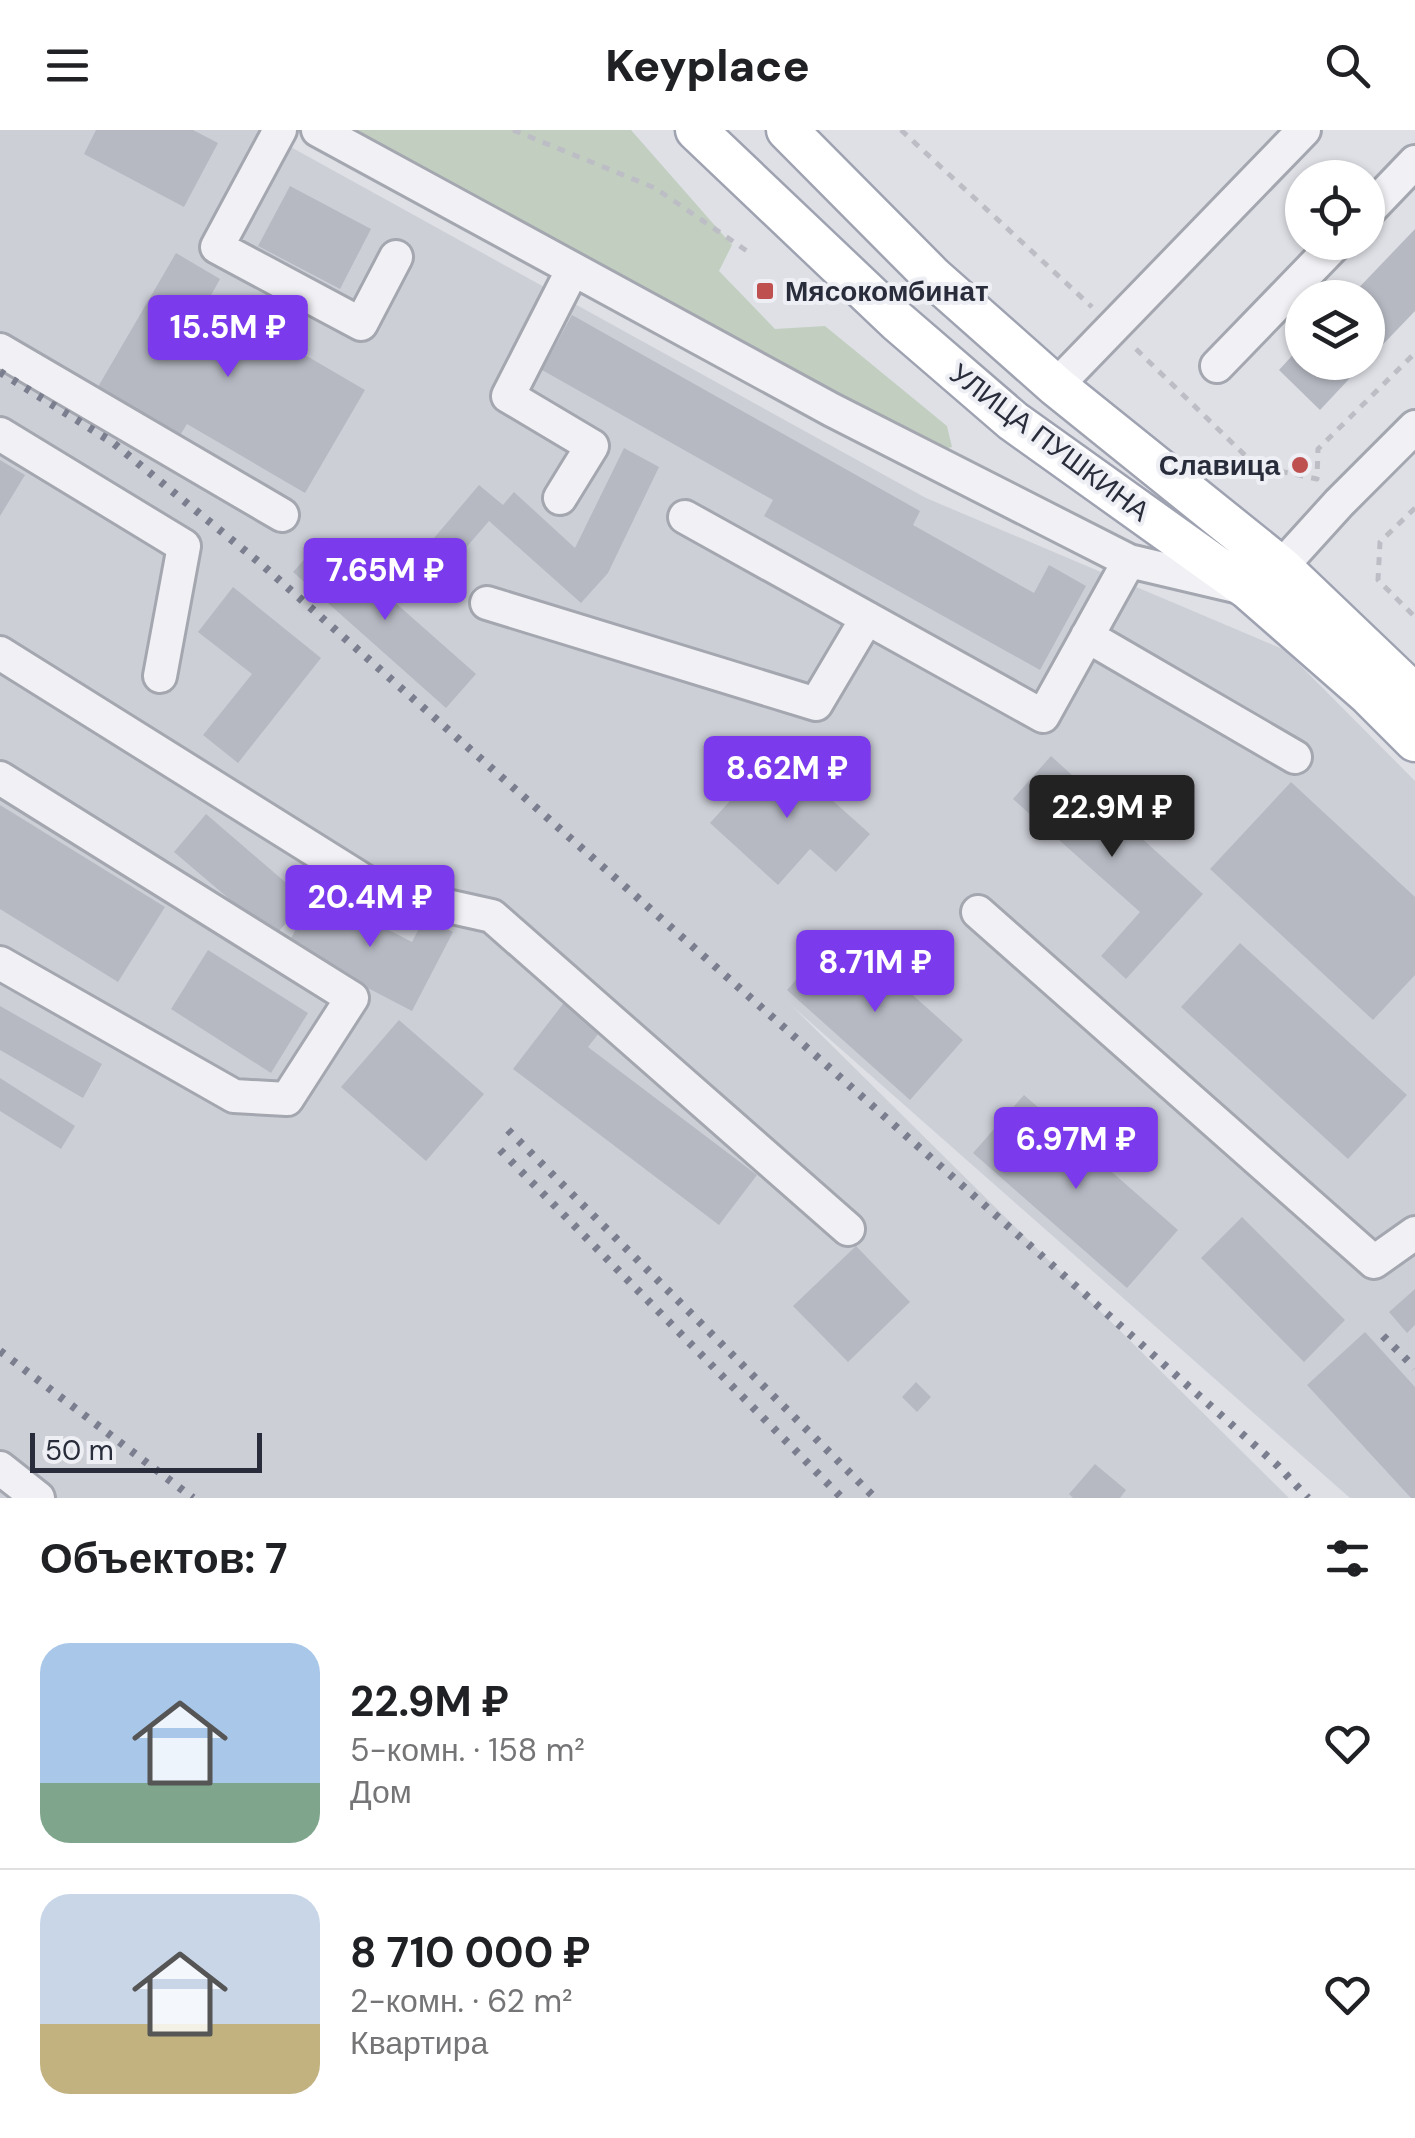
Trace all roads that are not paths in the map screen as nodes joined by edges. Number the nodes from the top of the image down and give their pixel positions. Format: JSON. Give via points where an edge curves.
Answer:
{"nodes":[{"id":1,"x":280,"y":130,"type":"edge"},
{"id":2,"x":318,"y":130,"type":"edge"},
{"id":3,"x":696,"y":130,"type":"edge"},
{"id":4,"x":787,"y":130,"type":"edge"},
{"id":5,"x":1304,"y":130,"type":"edge"},
{"id":6,"x":1415,"y":162,"type":"edge"},
{"id":7,"x":1385,"y":193,"type":"edge"},
{"id":8,"x":396,"y":257,"type":"dead end"},
{"id":9,"x":1320,"y":260,"type":"edge"},
{"id":10,"x":573,"y":269,"type":"junction"},
{"id":11,"x":0,"y":350,"type":"edge"},
{"id":12,"x":1218,"y":366,"type":"dead end"},
{"id":13,"x":1056,"y":386,"type":"junction"},
{"id":14,"x":1415,"y":426,"type":"edge"},
{"id":15,"x":0,"y":434,"type":"edge"},
{"id":16,"x":560,"y":498,"type":"dead end"},
{"id":17,"x":282,"y":516,"type":"dead end"},
{"id":18,"x":685,"y":517,"type":"dead end"},
{"id":19,"x":1129,"y":561,"type":"junction"},
{"id":20,"x":1265,"y":578,"type":"junction"},
{"id":21,"x":488,"y":604,"type":"dead end"},
{"id":22,"x":867,"y":618,"type":"junction"},
{"id":23,"x":1087,"y":636,"type":"junction"},
{"id":24,"x":0,"y":653,"type":"edge"},
{"id":25,"x":160,"y":676,"type":"dead end"},
{"id":26,"x":1415,"y":695,"type":"edge"},
{"id":27,"x":1415,"y":741,"type":"edge"},
{"id":28,"x":1295,"y":757,"type":"dead end"},
{"id":29,"x":0,"y":778,"type":"edge"},
{"id":30,"x":978,"y":912,"type":"dead end"},
{"id":31,"x":0,"y":963,"type":"edge"},
{"id":32,"x":848,"y":1229,"type":"dead end"},
{"id":33,"x":1415,"y":1234,"type":"edge"},
{"id":34,"x":0,"y":1468,"type":"edge"},
{"id":35,"x":38,"y":1498,"type":"edge"}],
"edges":[{"from":1,"to":8,"type":"street","via":[[217,247],[361,324]]},
{"from":2,"to":10,"type":"street"},
{"from":3,"to":20,"type":"main road","name":"УЛИЦА ПУШКИНА","via":[[1014,421]]},
{"from":4,"to":13,"type":"main road","name":"УЛИЦА ПУШКИНА","via":[[933,277]]},
{"from":5,"to":13,"type":"street"},
{"from":6,"to":7,"type":"street"},
{"from":9,"to":12,"type":"street"},
{"from":10,"to":16,"type":"street","via":[[508,396],[592,446]]},
{"from":10,"to":19,"type":"street"},
{"from":11,"to":17,"type":"street"},
{"from":13,"to":20,"type":"main road","name":"УЛИЦА ПУШКИНА"},
{"from":14,"to":20,"type":"street"},
{"from":15,"to":25,"type":"street","via":[[184,546]]},
{"from":18,"to":22,"type":"street"},
{"from":19,"to":20,"type":"street"},
{"from":19,"to":23,"type":"street"},
{"from":20,"to":26,"type":"main road","name":"УЛИЦА ПУШКИНА"},
{"from":20,"to":27,"type":"main road","name":"УЛИЦА ПУШКИНА"},
{"from":21,"to":22,"type":"street","via":[[816,704]]},
{"from":22,"to":23,"type":"street","via":[[1043,716]]},
{"from":23,"to":28,"type":"street"},
{"from":24,"to":32,"type":"street","via":[[380,891],[492,916]]},
{"from":29,"to":31,"type":"street","via":[[352,998],[287,1098],[234,1096]]},
{"from":30,"to":33,"type":"street","via":[[1374,1262]]},
{"from":34,"to":35,"type":"street"}]}
